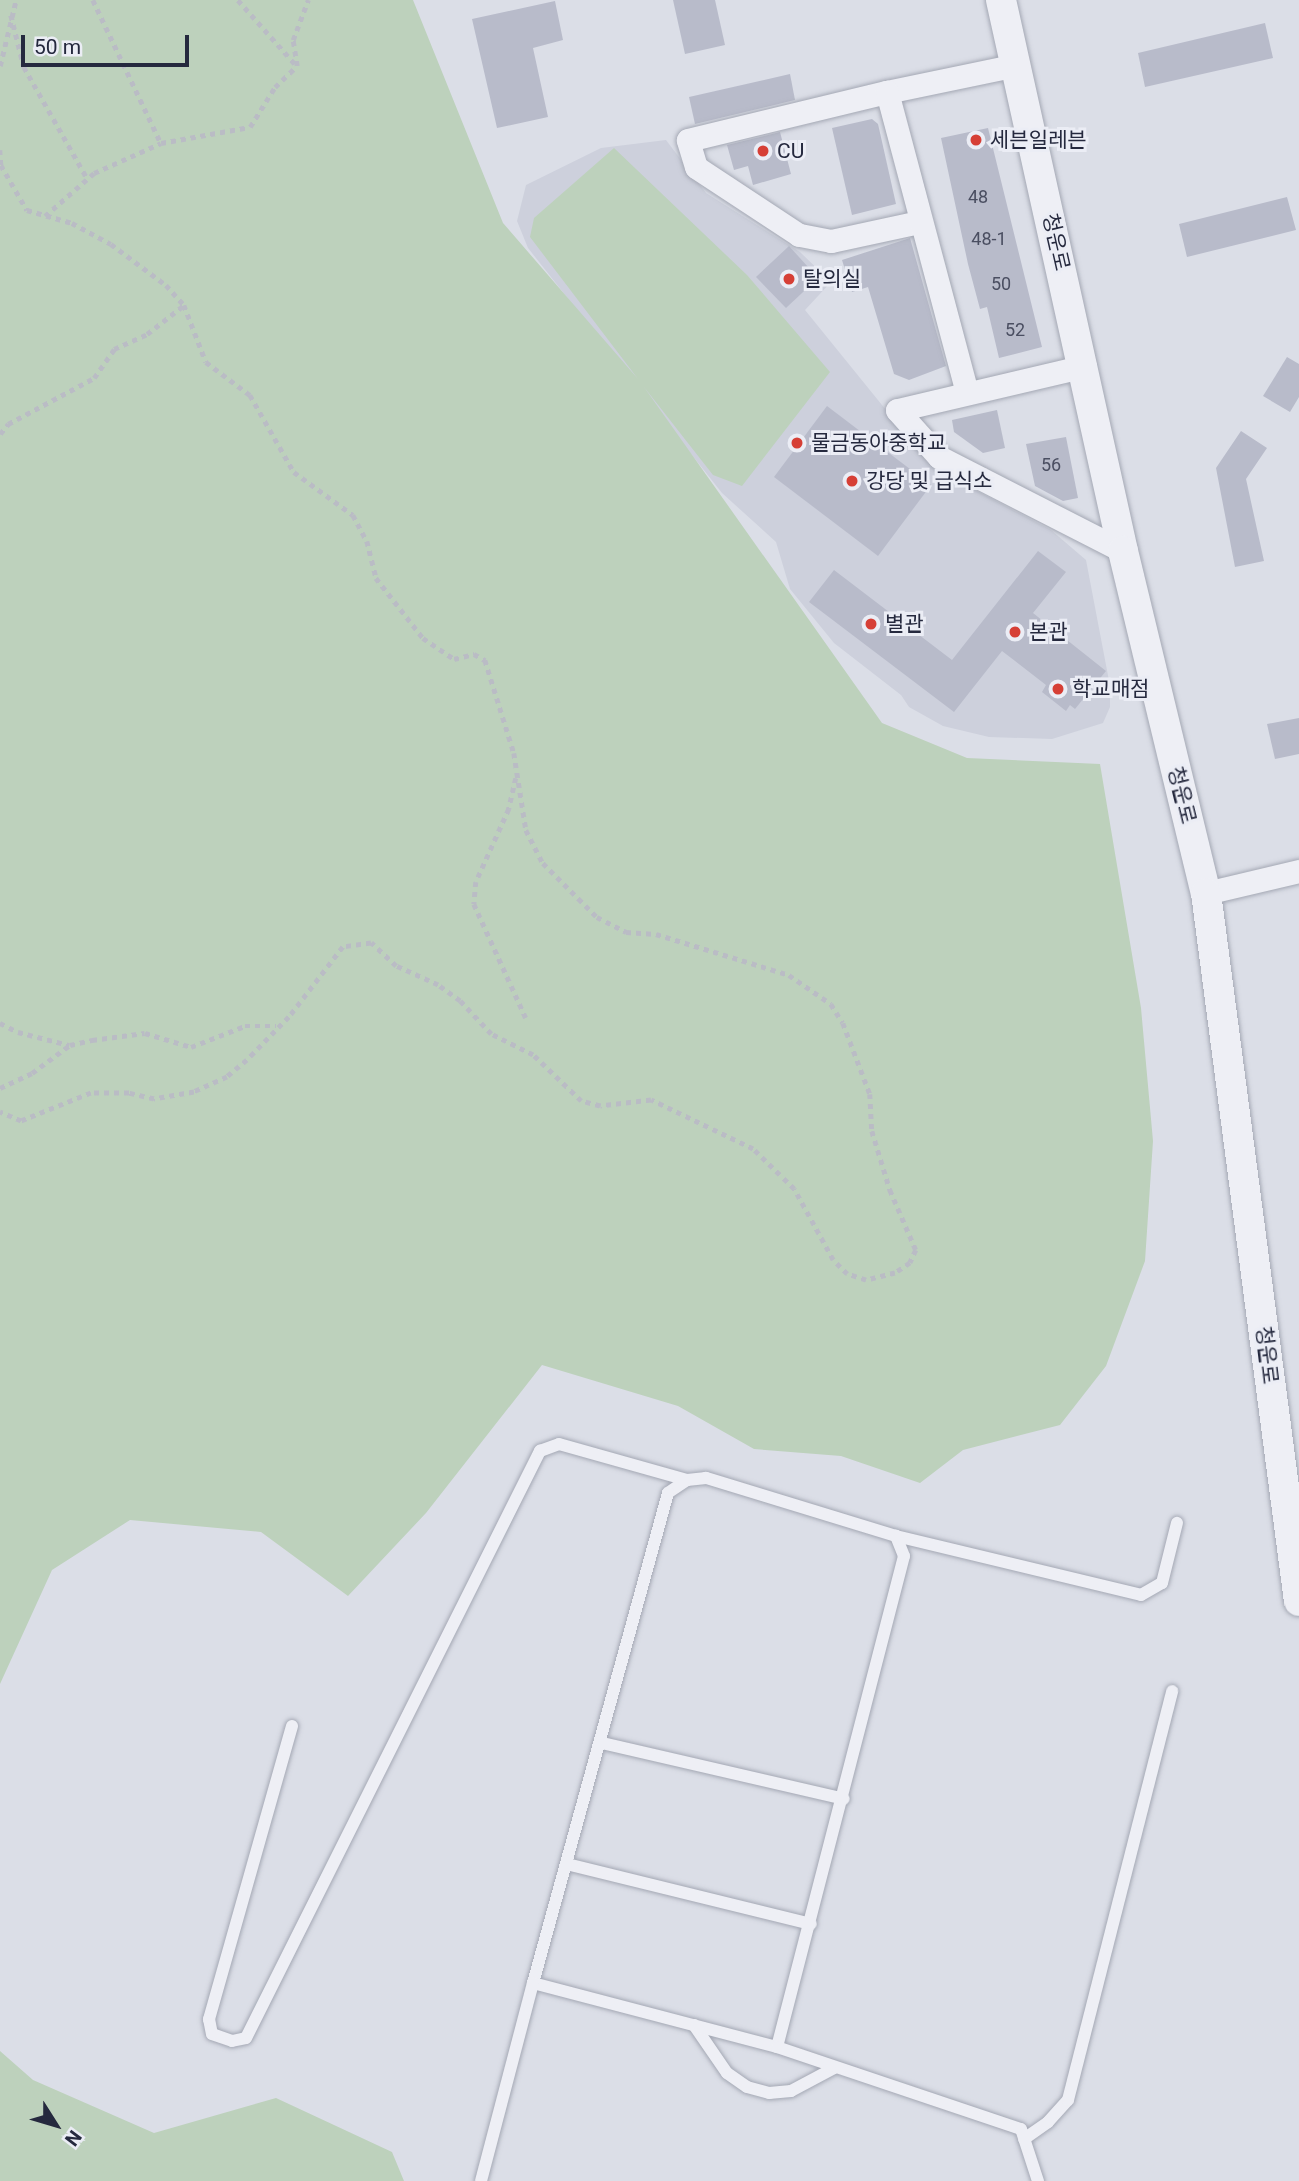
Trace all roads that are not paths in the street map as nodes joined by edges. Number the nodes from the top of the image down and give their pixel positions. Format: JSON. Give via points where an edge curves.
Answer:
{"nodes":[{"id":1,"x":1001,"y":0,"type":"edge"},
{"id":2,"x":1016,"y":65,"type":"junction"},
{"id":3,"x":887,"y":92,"type":"junction"},
{"id":4,"x":919,"y":222,"type":"junction"},
{"id":5,"x":1084,"y":366,"type":"junction"},
{"id":6,"x":967,"y":392,"type":"junction"},
{"id":7,"x":1124,"y":551,"type":"junction"},
{"id":8,"x":1299,"y":871,"type":"edge"},
{"id":9,"x":1206,"y":893,"type":"junction"},
{"id":10,"x":687,"y":1480,"type":"junction"},
{"id":11,"x":1177,"y":1523,"type":"dead end"},
{"id":12,"x":896,"y":1536,"type":"junction"},
{"id":13,"x":1299,"y":1601,"type":"edge"},
{"id":14,"x":1172,"y":1691,"type":"dead end"},
{"id":15,"x":292,"y":1726,"type":"dead end"},
{"id":16,"x":602,"y":1743,"type":"junction"},
{"id":17,"x":844,"y":1799,"type":"junction"},
{"id":18,"x":567,"y":1864,"type":"junction"},
{"id":19,"x":811,"y":1924,"type":"junction"},
{"id":20,"x":533,"y":1983,"type":"junction"},
{"id":21,"x":694,"y":2025,"type":"junction"},
{"id":22,"x":777,"y":2047,"type":"junction"},
{"id":23,"x":834,"y":2068,"type":"junction"},
{"id":24,"x":1024,"y":2139,"type":"junction"},
{"id":25,"x":481,"y":2181,"type":"edge"},
{"id":26,"x":1038,"y":2181,"type":"edge"}],
"edges":[{"from":1,"to":2,"type":"street","name":"청운로"},
{"from":2,"to":3,"type":"street"},
{"from":2,"to":5,"type":"street","name":"청운로"},
{"from":3,"to":4,"type":"street"},
{"from":3,"to":4,"type":"street","via":[[688,140],[696,167],[799,235],[831,241]]},
{"from":4,"to":6,"type":"street"},
{"from":5,"to":6,"type":"street"},
{"from":5,"to":7,"type":"street","name":"청운로"},
{"from":6,"to":7,"type":"street","via":[[897,410],[939,457]]},
{"from":7,"to":9,"type":"street","name":"청운로"},
{"from":8,"to":9,"type":"street"},
{"from":9,"to":13,"type":"street","name":"청운로"},
{"from":10,"to":12,"type":"lane","via":[[706,1478]]},
{"from":10,"to":15,"type":"lane","via":[[559,1444],[540,1451],[246,2038],[232,2041],[212,2034],[209,2019]]},
{"from":10,"to":16,"type":"lane","via":[[668,1493]]},
{"from":11,"to":12,"type":"lane","via":[[1162,1583],[1141,1595]]},
{"from":12,"to":17,"type":"lane","via":[[904,1556]]},
{"from":14,"to":24,"type":"lane","via":[[1068,2100]]},
{"from":16,"to":17,"type":"lane"},
{"from":16,"to":18,"type":"lane"},
{"from":17,"to":19,"type":"lane"},
{"from":18,"to":19,"type":"lane"},
{"from":18,"to":20,"type":"lane"},
{"from":19,"to":22,"type":"lane"},
{"from":20,"to":21,"type":"lane"},
{"from":20,"to":25,"type":"lane"},
{"from":21,"to":22,"type":"lane"},
{"from":21,"to":23,"type":"lane","via":[[727,2073],[747,2087],[769,2094],[791,2091]]},
{"from":22,"to":23,"type":"lane"},
{"from":23,"to":24,"type":"lane","via":[[1021,2129]]},
{"from":24,"to":26,"type":"lane"}]}
